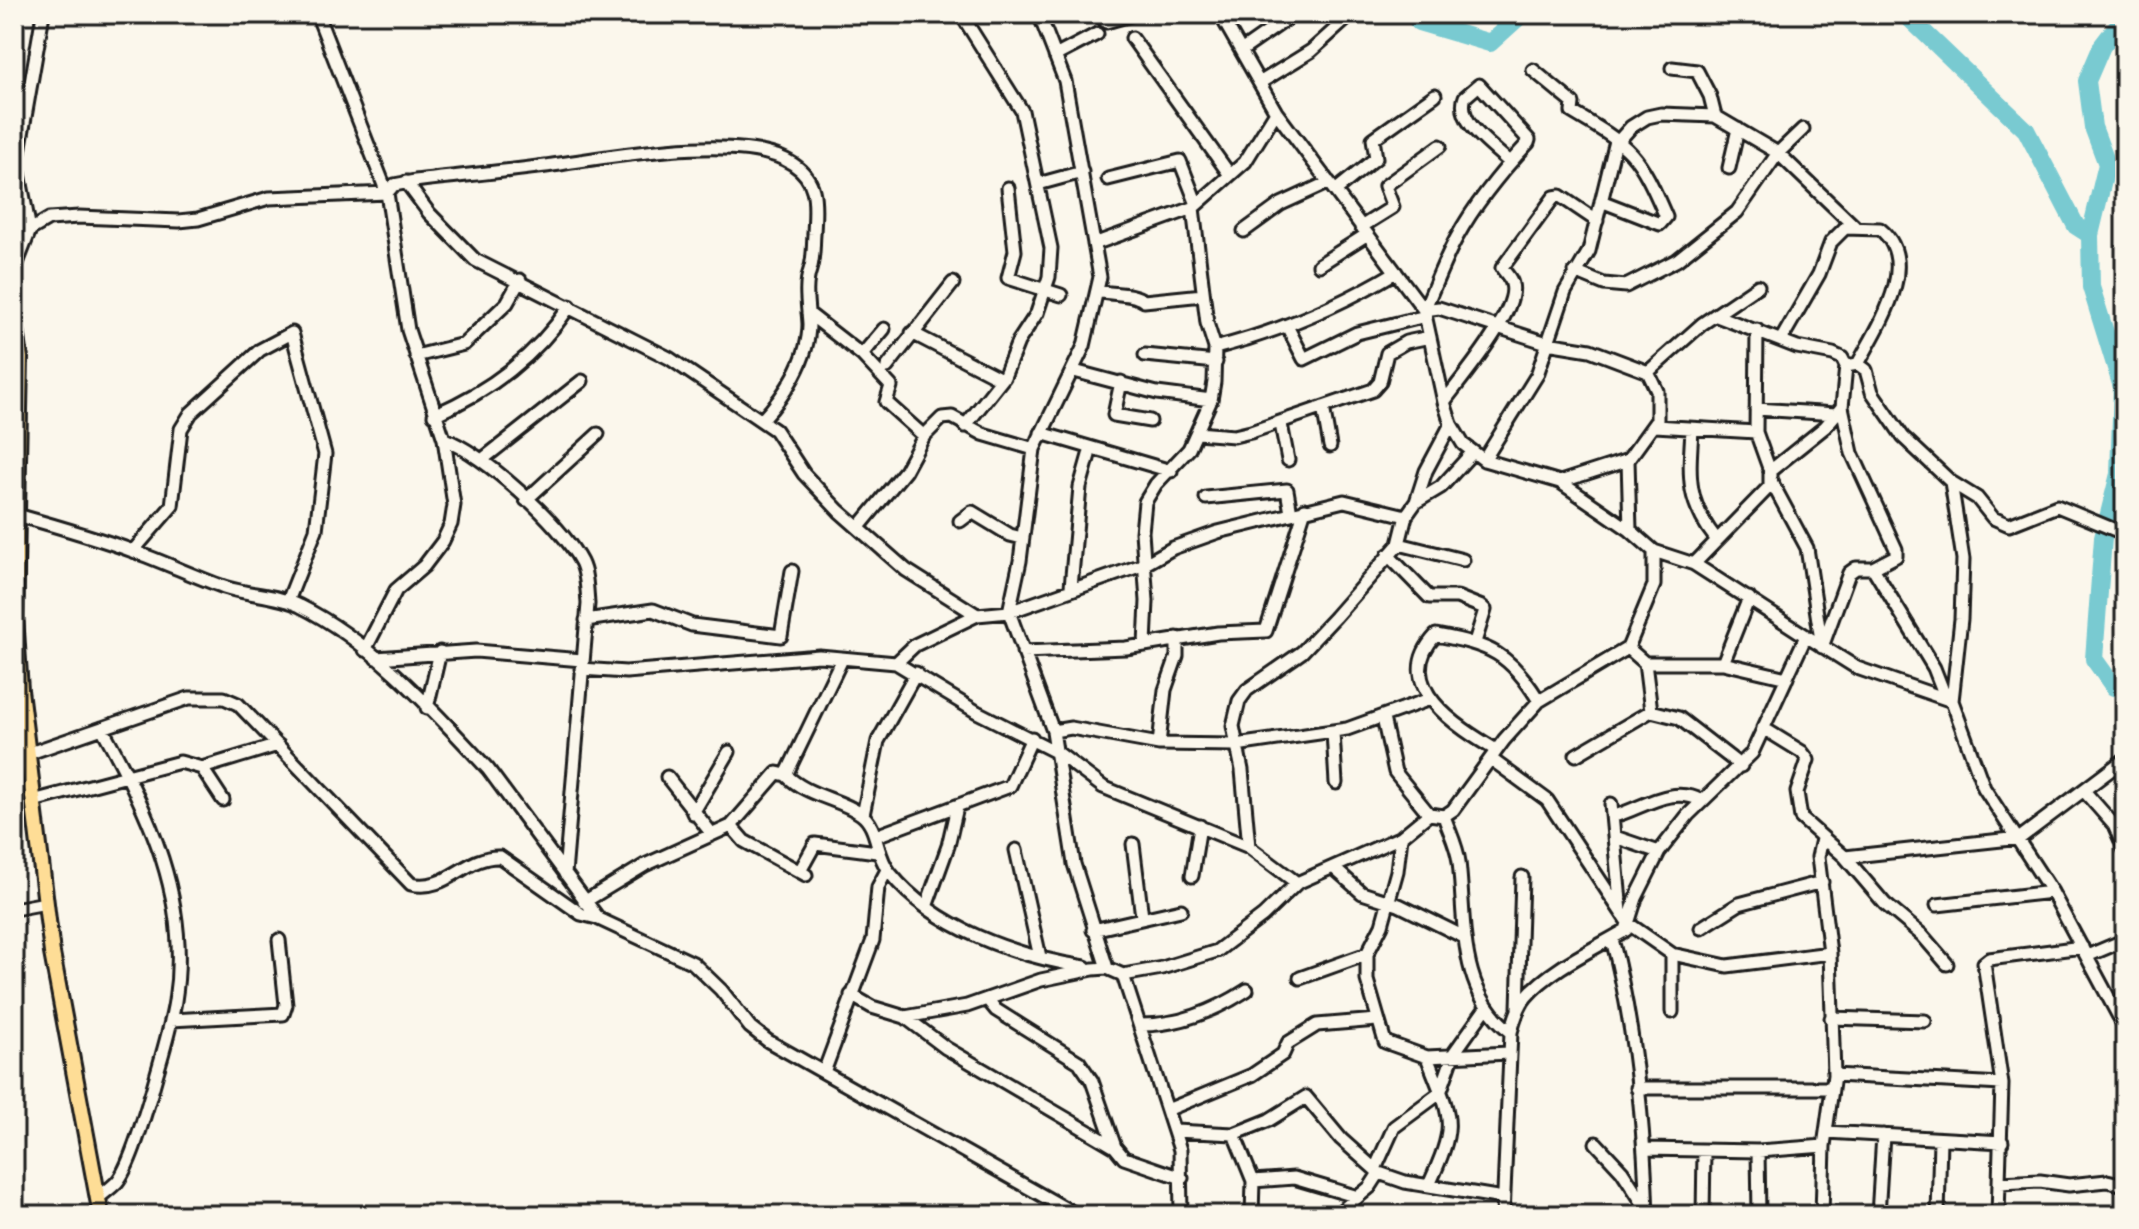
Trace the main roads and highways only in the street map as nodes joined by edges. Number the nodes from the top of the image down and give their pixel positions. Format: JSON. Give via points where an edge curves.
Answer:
{"nodes":[{"id":1,"x":14,"y":316,"type":"edge"},
{"id":2,"x":15,"y":336,"type":"edge"},
{"id":3,"x":16,"y":507,"type":"edge"},
{"id":4,"x":23,"y":760,"type":"edge"},
{"id":5,"x":101,"y":1215,"type":"edge"}],
"edges":[{"from":1,"to":2,"type":"main road"},
{"from":2,"to":3,"type":"main road","via":[[20,421]]},
{"from":3,"to":4,"type":"main road","via":[[15,617]]},
{"from":4,"to":5,"type":"main road","via":[[60,1002]]}]}
